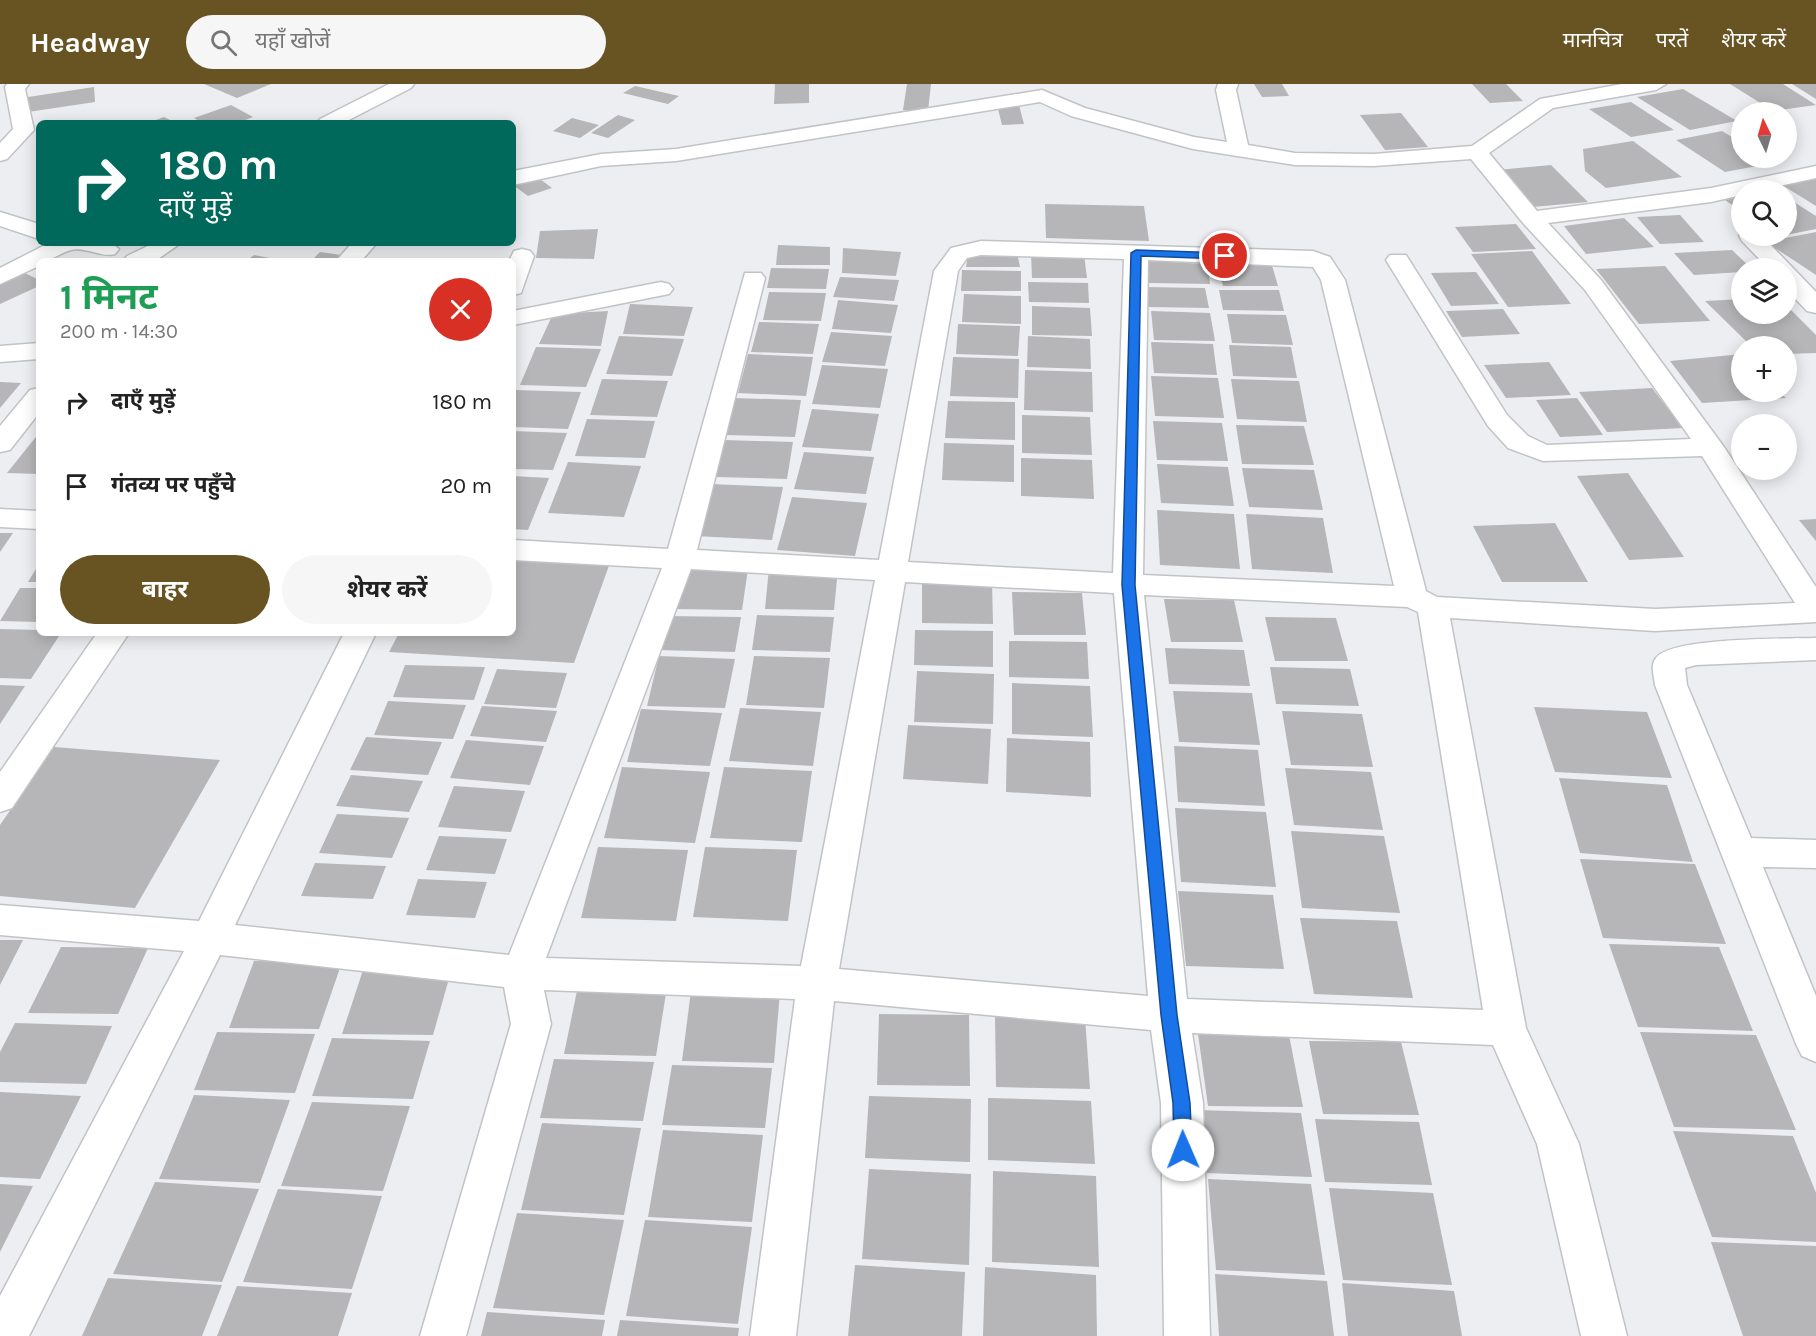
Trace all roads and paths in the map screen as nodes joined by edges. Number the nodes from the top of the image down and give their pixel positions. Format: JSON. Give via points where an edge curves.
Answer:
{"nodes":[{"id":1,"x":19,"y":84,"type":"edge"},
{"id":2,"x":404,"y":84,"type":"edge"},
{"id":3,"x":1228,"y":84,"type":"edge"},
{"id":4,"x":1656,"y":84,"type":"edge"},
{"id":5,"x":1039,"y":90,"type":"edge"},
{"id":6,"x":333,"y":120,"type":"edge"},
{"id":7,"x":1239,"y":150,"type":"junction"},
{"id":8,"x":1477,"y":152,"type":"junction"},
{"id":9,"x":0,"y":155,"type":"edge"},
{"id":10,"x":1816,"y":172,"type":"edge"},
{"id":11,"x":516,"y":177,"type":"edge"},
{"id":12,"x":1797,"y":183,"type":"edge"},
{"id":13,"x":1531,"y":218,"type":"junction"},
{"id":14,"x":1731,"y":218,"type":"edge"},
{"id":15,"x":0,"y":219,"type":"edge"},
{"id":16,"x":36,"y":231,"type":"edge"},
{"id":17,"x":61,"y":246,"type":"edge"},
{"id":18,"x":88,"y":246,"type":"edge"},
{"id":19,"x":165,"y":246,"type":"edge"},
{"id":20,"x":362,"y":246,"type":"edge"},
{"id":21,"x":1760,"y":246,"type":"edge"},
{"id":22,"x":107,"y":251,"type":"edge"},
{"id":23,"x":1136,"y":253,"type":"junction"},
{"id":24,"x":522,"y":256,"type":"dead end"},
{"id":25,"x":37,"y":258,"type":"edge"},
{"id":26,"x":142,"y":258,"type":"edge"},
{"id":27,"x":351,"y":258,"type":"edge"},
{"id":28,"x":1771,"y":258,"type":"edge"},
{"id":29,"x":36,"y":259,"type":"edge"},
{"id":30,"x":1398,"y":260,"type":"dead end"},
{"id":31,"x":0,"y":277,"type":"edge"},
{"id":32,"x":516,"y":277,"type":"edge"},
{"id":33,"x":753,"y":278,"type":"dead end"},
{"id":34,"x":1797,"y":286,"type":"edge"},
{"id":35,"x":661,"y":289,"type":"dead end"},
{"id":36,"x":1816,"y":306,"type":"edge"},
{"id":37,"x":516,"y":317,"type":"edge"},
{"id":38,"x":36,"y":351,"type":"edge"},
{"id":39,"x":0,"y":354,"type":"edge"},
{"id":40,"x":36,"y":400,"type":"edge"},
{"id":41,"x":0,"y":444,"type":"edge"},
{"id":42,"x":1710,"y":447,"type":"junction"},
{"id":43,"x":0,"y":518,"type":"edge"},
{"id":44,"x":36,"y":520,"type":"edge"},
{"id":45,"x":516,"y":550,"type":"edge"},
{"id":46,"x":680,"y":559,"type":"junction"},
{"id":47,"x":891,"y":570,"type":"junction"},
{"id":48,"x":1128,"y":585,"type":"junction"},
{"id":49,"x":1422,"y":602,"type":"junction"},
{"id":50,"x":1816,"y":611,"type":"edge"},
{"id":51,"x":111,"y":636,"type":"edge"},
{"id":52,"x":359,"y":636,"type":"edge"},
{"id":53,"x":1816,"y":649,"type":"edge"},
{"id":54,"x":0,"y":799,"type":"edge"},
{"id":55,"x":1740,"y":852,"type":"junction"},
{"id":56,"x":1816,"y":854,"type":"edge"},
{"id":57,"x":0,"y":920,"type":"edge"},
{"id":58,"x":210,"y":938,"type":"junction"},
{"id":59,"x":521,"y":973,"type":"junction"},
{"id":60,"x":817,"y":983,"type":"junction"},
{"id":61,"x":1169,"y":1015,"type":"junction"},
{"id":62,"x":1506,"y":1028,"type":"junction"},
{"id":63,"x":1816,"y":1044,"type":"edge"},
{"id":64,"x":4,"y":1336,"type":"edge"},
{"id":65,"x":443,"y":1336,"type":"edge"},
{"id":66,"x":773,"y":1336,"type":"edge"},
{"id":67,"x":1187,"y":1336,"type":"edge"},
{"id":68,"x":1604,"y":1336,"type":"edge"}],
"edges":[{"from":1,"to":9,"type":"street","via":[[15,87],[24,130]]},
{"from":2,"to":6,"type":"street"},
{"from":3,"to":7,"type":"street"},
{"from":4,"to":8,"type":"street","via":[[1547,103]]},
{"from":5,"to":7,"type":"street","via":[[1078,112]]},
{"from":5,"to":11,"type":"street","via":[[676,155],[601,160]]},
{"from":7,"to":8,"type":"street","via":[[1295,159],[1374,160]]},
{"from":8,"to":13,"type":"street"},
{"from":10,"to":12,"type":"street"},
{"from":13,"to":14,"type":"street"},
{"from":13,"to":42,"type":"street","via":[[1593,285]]},
{"from":15,"to":16,"type":"street"},
{"from":17,"to":25,"type":"street"},
{"from":18,"to":22,"type":"street"},
{"from":19,"to":26,"type":"street"},
{"from":20,"to":27,"type":"street"},
{"from":21,"to":28,"type":"street"},
{"from":23,"to":47,"type":"street","via":[[981,248],[959,253],[946,271]]},
{"from":23,"to":48,"type":"street"},
{"from":23,"to":49,"type":"street","via":[[1313,258],[1322,262],[1333,280]]},
{"from":24,"to":32,"type":"street"},
{"from":29,"to":31,"type":"street"},
{"from":30,"to":42,"type":"street","via":[[1497,420],[1518,442],[1543,453]]},
{"from":33,"to":46,"type":"street"},
{"from":34,"to":36,"type":"street"},
{"from":35,"to":37,"type":"street"},
{"from":38,"to":39,"type":"street"},
{"from":40,"to":41,"type":"street"},
{"from":42,"to":50,"type":"street"},
{"from":43,"to":44,"type":"street"},
{"from":45,"to":46,"type":"street"},
{"from":46,"to":47,"type":"street"},
{"from":46,"to":59,"type":"street"},
{"from":47,"to":48,"type":"street"},
{"from":47,"to":60,"type":"street"},
{"from":48,"to":49,"type":"street"},
{"from":48,"to":61,"type":"street"},
{"from":49,"to":50,"type":"street","via":[[1655,620]]},
{"from":49,"to":62,"type":"street"},
{"from":51,"to":54,"type":"street"},
{"from":52,"to":58,"type":"street"},
{"from":53,"to":55,"type":"street","via":[[1696,654],[1668,664],[1671,685]]},
{"from":55,"to":56,"type":"street"},
{"from":55,"to":63,"type":"street"},
{"from":57,"to":58,"type":"street"},
{"from":58,"to":59,"type":"street"},
{"from":58,"to":64,"type":"street"},
{"from":59,"to":60,"type":"street"},
{"from":59,"to":65,"type":"street","via":[[531,1024]]},
{"from":60,"to":61,"type":"street"},
{"from":60,"to":66,"type":"street"},
{"from":61,"to":62,"type":"street"},
{"from":61,"to":67,"type":"street","via":[[1182,1103]]},
{"from":62,"to":68,"type":"street","via":[[1558,1144]]}]}
